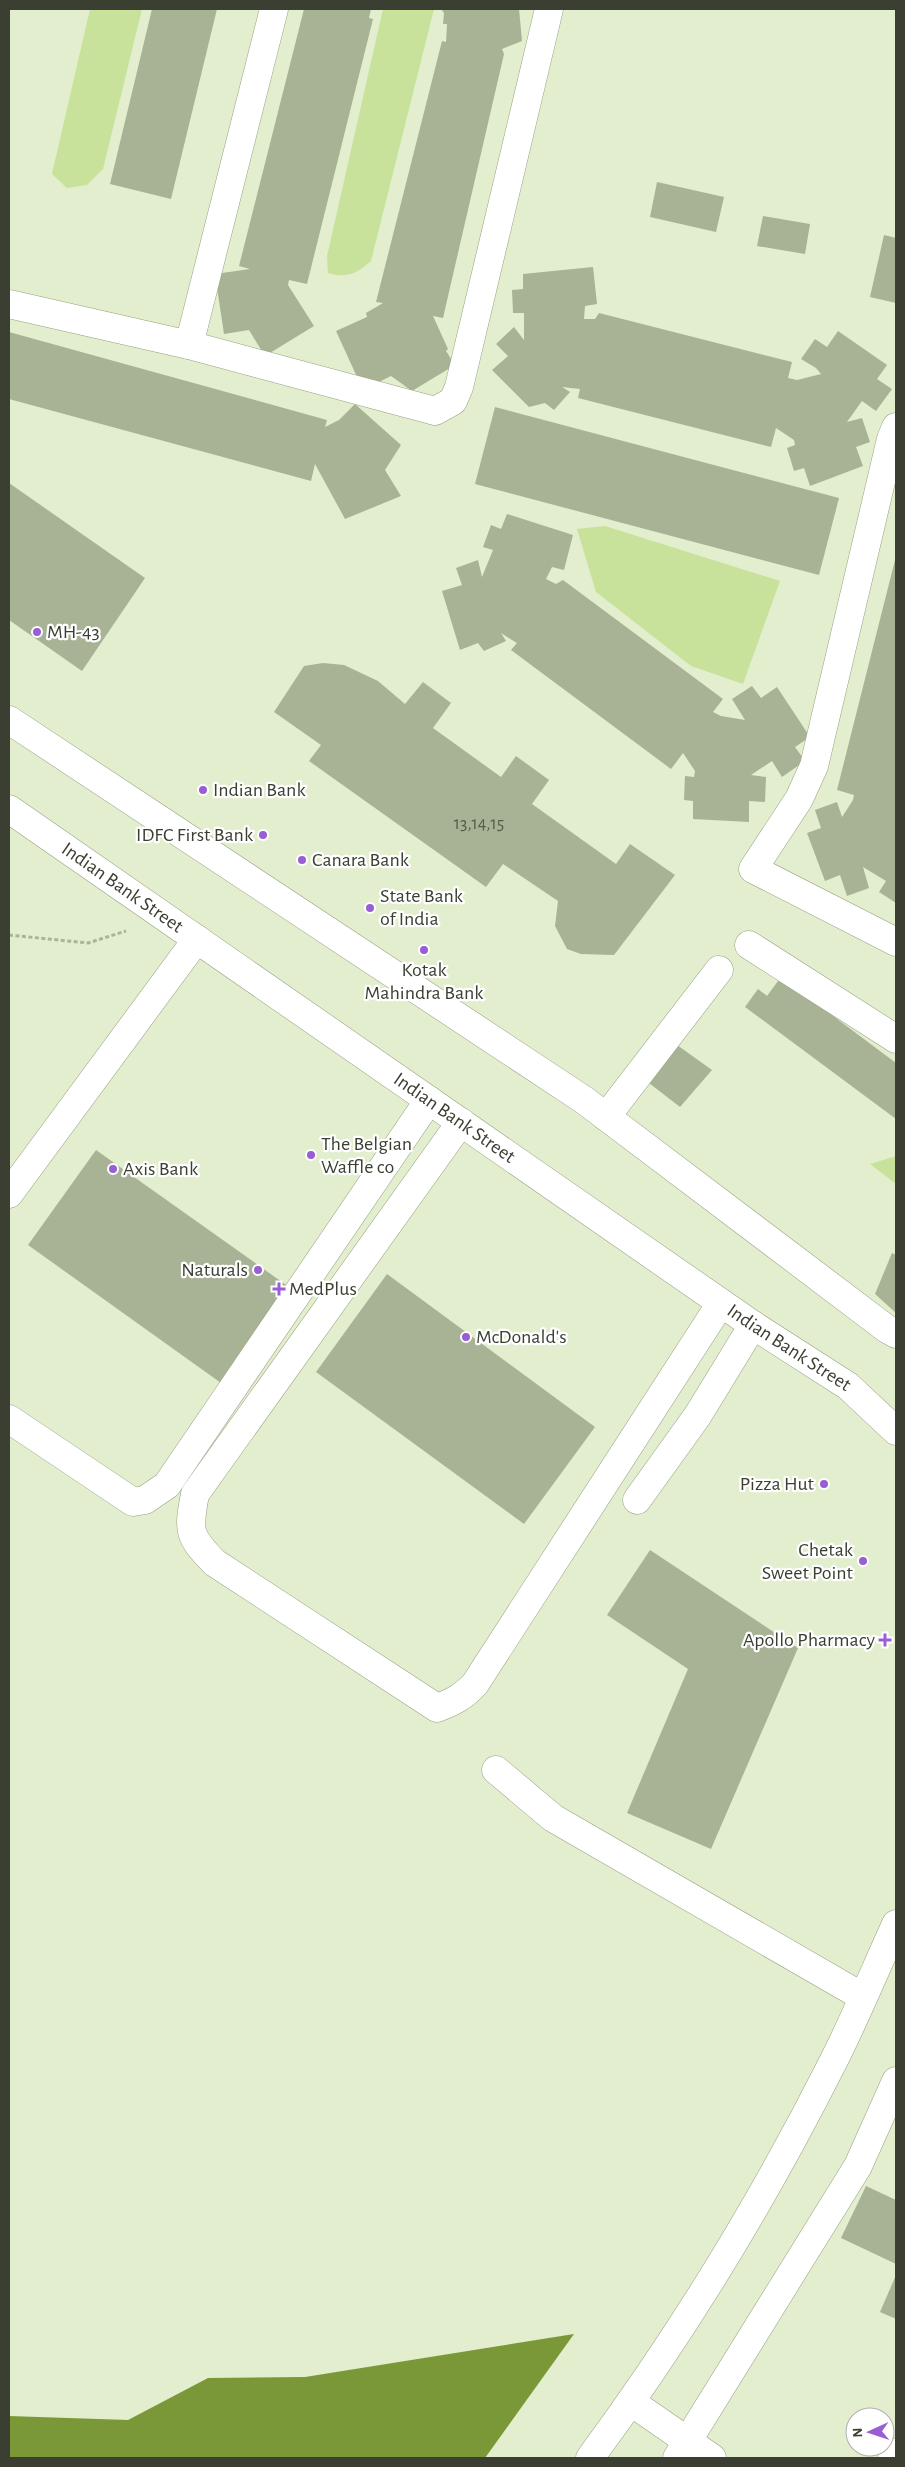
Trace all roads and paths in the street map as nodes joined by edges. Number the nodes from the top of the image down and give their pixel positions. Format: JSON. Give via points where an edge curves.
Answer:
{"nodes":[{"id":1,"x":274,"y":9,"type":"edge"},
{"id":2,"x":549,"y":9,"type":"edge"},
{"id":3,"x":9,"y":304,"type":"edge"},
{"id":4,"x":189,"y":344,"type":"junction"},
{"id":5,"x":896,"y":427,"type":"edge"},
{"id":6,"x":9,"y":720,"type":"edge"},
{"id":7,"x":9,"y":810,"type":"edge"},
{"id":8,"x":168,"y":918,"type":"junction"},
{"id":9,"x":9,"y":936,"type":"edge"},
{"id":10,"x":197,"y":939,"type":"junction"},
{"id":11,"x":896,"y":942,"type":"edge"},
{"id":12,"x":749,"y":945,"type":"dead end"},
{"id":13,"x":718,"y":970,"type":"dead end"},
{"id":14,"x":896,"y":1039,"type":"edge"},
{"id":15,"x":429,"y":1100,"type":"junction"},
{"id":16,"x":606,"y":1117,"type":"junction"},
{"id":17,"x":461,"y":1122,"type":"junction"},
{"id":18,"x":9,"y":1194,"type":"edge"},
{"id":19,"x":721,"y":1303,"type":"junction"},
{"id":20,"x":753,"y":1325,"type":"junction"},
{"id":21,"x":896,"y":1334,"type":"edge"},
{"id":22,"x":9,"y":1419,"type":"edge"},
{"id":23,"x":896,"y":1431,"type":"edge"},
{"id":24,"x":637,"y":1500,"type":"dead end"},
{"id":25,"x":496,"y":1770,"type":"dead end"},
{"id":26,"x":896,"y":1924,"type":"edge"},
{"id":27,"x":863,"y":1997,"type":"junction"},
{"id":28,"x":896,"y":2082,"type":"edge"},
{"id":29,"x":631,"y":2402,"type":"junction"},
{"id":30,"x":682,"y":2450,"type":"edge"},
{"id":31,"x":896,"y":2453,"type":"edge"},
{"id":32,"x":590,"y":2458,"type":"edge"},
{"id":33,"x":712,"y":2458,"type":"edge"},
{"id":34,"x":892,"y":2458,"type":"edge"}],
"edges":[{"from":1,"to":4,"type":"street"},
{"from":2,"to":4,"type":"street","via":[[453,401],[435,412]]},
{"from":3,"to":4,"type":"street"},
{"from":5,"to":11,"type":"street","via":[[814,766],[799,799],[753,870]]},
{"from":6,"to":16,"type":"street"},
{"from":7,"to":8,"type":"street","name":"Indian Bank Street"},
{"from":8,"to":9,"type":"path","via":[[88,943]]},
{"from":8,"to":10,"type":"street","name":"Indian Bank Street"},
{"from":10,"to":15,"type":"street","name":"Indian Bank Street"},
{"from":10,"to":18,"type":"street"},
{"from":12,"to":14,"type":"street"},
{"from":13,"to":16,"type":"street"},
{"from":15,"to":17,"type":"street","name":"Indian Bank Street"},
{"from":15,"to":22,"type":"street","via":[[214,1419],[167,1485],[156,1495],[134,1502]]},
{"from":16,"to":21,"type":"street"},
{"from":17,"to":19,"type":"street","name":"Indian Bank Street"},
{"from":17,"to":19,"type":"street","via":[[195,1494],[191,1532],[197,1545],[215,1563],[437,1708],[453,1702],[475,1684]]},
{"from":19,"to":20,"type":"street","name":"Indian Bank Street"},
{"from":20,"to":23,"type":"street","name":"Indian Bank Street","via":[[848,1386]]},
{"from":20,"to":24,"type":"street","via":[[698,1415]]},
{"from":25,"to":27,"type":"street","via":[[553,1818]]},
{"from":26,"to":27,"type":"street"},
{"from":27,"to":29,"type":"street","via":[[833,2062],[738,2235]]},
{"from":28,"to":30,"type":"street","via":[[858,2166]]},
{"from":29,"to":30,"type":"street"},
{"from":29,"to":32,"type":"street"},
{"from":30,"to":33,"type":"street"},
{"from":31,"to":34,"type":"street"}]}
